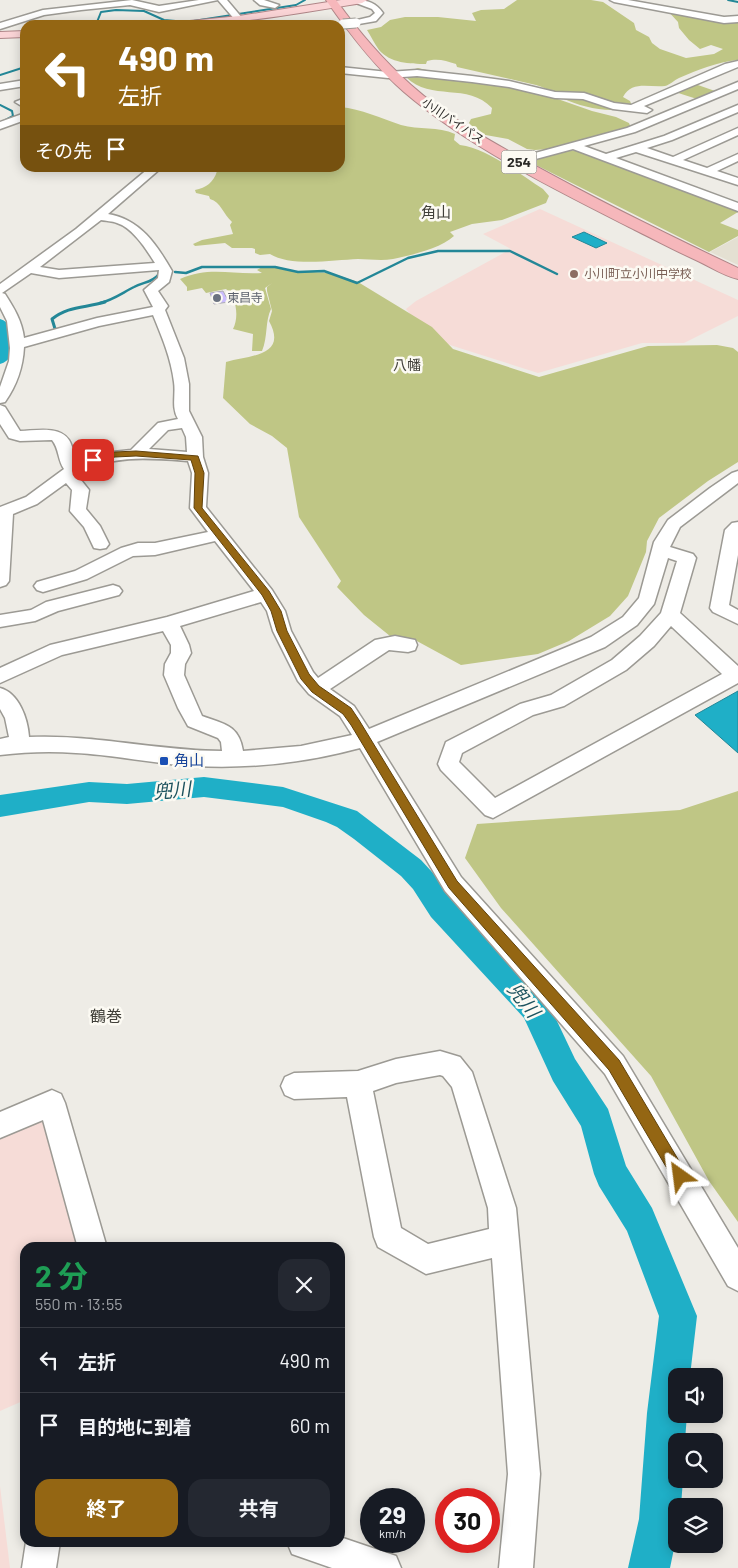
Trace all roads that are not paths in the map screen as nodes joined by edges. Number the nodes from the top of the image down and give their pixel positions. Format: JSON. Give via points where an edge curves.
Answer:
{"nodes":[{"id":1,"x":214,"y":0,"type":"edge"},
{"id":2,"x":222,"y":0,"type":"edge"},
{"id":3,"x":258,"y":0,"type":"edge"},
{"id":4,"x":361,"y":0,"type":"edge"},
{"id":5,"x":614,"y":0,"type":"edge"},
{"id":6,"x":333,"y":2,"type":"edge"},
{"id":7,"x":275,"y":4,"type":"dead end"},
{"id":8,"x":232,"y":19,"type":"edge"},
{"id":9,"x":738,"y":19,"type":"edge"},
{"id":10,"x":345,"y":24,"type":"edge"},
{"id":11,"x":0,"y":26,"type":"edge"},
{"id":12,"x":20,"y":34,"type":"edge"},
{"id":13,"x":0,"y":35,"type":"edge"},
{"id":14,"x":738,"y":64,"type":"edge"},
{"id":15,"x":345,"y":70,"type":"edge"},
{"id":16,"x":393,"y":75,"type":"junction"},
{"id":17,"x":692,"y":82,"type":"junction"},
{"id":18,"x":20,"y":84,"type":"edge"},
{"id":19,"x":738,"y":85,"type":"edge"},
{"id":20,"x":0,"y":87,"type":"edge"},
{"id":21,"x":723,"y":91,"type":"junction"},
{"id":22,"x":738,"y":95,"type":"edge"},
{"id":23,"x":738,"y":108,"type":"edge"},
{"id":24,"x":646,"y":110,"type":"junction"},
{"id":25,"x":20,"y":118,"type":"edge"},
{"id":26,"x":661,"y":118,"type":"junction"},
{"id":27,"x":0,"y":126,"type":"edge"},
{"id":28,"x":688,"y":130,"type":"junction"},
{"id":29,"x":738,"y":131,"type":"edge"},
{"id":30,"x":574,"y":146,"type":"junction"},
{"id":31,"x":639,"y":149,"type":"junction"},
{"id":32,"x":738,"y":157,"type":"edge"},
{"id":33,"x":605,"y":158,"type":"junction"},
{"id":34,"x":517,"y":161,"type":"junction"},
{"id":35,"x":672,"y":161,"type":"junction"},
{"id":36,"x":150,"y":172,"type":"edge"},
{"id":37,"x":707,"y":172,"type":"junction"},
{"id":38,"x":738,"y":183,"type":"edge"},
{"id":39,"x":712,"y":197,"type":"junction"},
{"id":40,"x":738,"y":207,"type":"edge"},
{"id":41,"x":100,"y":216,"type":"junction"},
{"id":42,"x":163,"y":266,"type":"junction"},
{"id":43,"x":7,"y":270,"type":"dead end"},
{"id":44,"x":25,"y":272,"type":"junction"},
{"id":45,"x":738,"y":274,"type":"edge"},
{"id":46,"x":0,"y":290,"type":"edge"},
{"id":47,"x":0,"y":298,"type":"edge"},
{"id":48,"x":158,"y":310,"type":"junction"},
{"id":49,"x":18,"y":344,"type":"junction"},
{"id":50,"x":0,"y":399,"type":"edge"},
{"id":51,"x":0,"y":410,"type":"edge"},
{"id":52,"x":185,"y":423,"type":"junction"},
{"id":53,"x":136,"y":453,"type":"junction"},
{"id":54,"x":195,"y":458,"type":"junction"},
{"id":55,"x":70,"y":473,"type":"junction"},
{"id":56,"x":738,"y":476,"type":"edge"},
{"id":57,"x":3,"y":511,"type":"edge"},
{"id":58,"x":738,"y":527,"type":"edge"},
{"id":59,"x":219,"y":535,"type":"junction"},
{"id":60,"x":100,"y":544,"type":"dead end"},
{"id":61,"x":662,"y":550,"type":"junction"},
{"id":62,"x":0,"y":581,"type":"edge"},
{"id":63,"x":43,"y":586,"type":"dead end"},
{"id":64,"x":113,"y":591,"type":"dead end"},
{"id":65,"x":266,"y":594,"type":"junction"},
{"id":66,"x":670,"y":615,"type":"junction"},
{"id":67,"x":738,"y":618,"type":"edge"},
{"id":68,"x":0,"y":621,"type":"edge"},
{"id":69,"x":169,"y":623,"type":"junction"},
{"id":70,"x":408,"y":645,"type":"dead end"},
{"id":71,"x":0,"y":676,"type":"edge"},
{"id":72,"x":316,"y":689,"type":"junction"},
{"id":73,"x":0,"y":695,"type":"edge"},
{"id":74,"x":364,"y":739,"type":"junction"},
{"id":75,"x":9,"y":746,"type":"edge"},
{"id":76,"x":234,"y":760,"type":"junction"},
{"id":77,"x":358,"y":1084,"type":"junction"},
{"id":78,"x":294,"y":1086,"type":"dead end"},
{"id":79,"x":0,"y":1125,"type":"edge"},
{"id":80,"x":505,"y":1240,"type":"junction"},
{"id":81,"x":91,"y":1242,"type":"edge"},
{"id":82,"x":738,"y":1276,"type":"edge"},
{"id":83,"x":42,"y":1547,"type":"edge"},
{"id":84,"x":319,"y":1547,"type":"edge"},
{"id":85,"x":39,"y":1568,"type":"edge"},
{"id":86,"x":384,"y":1568,"type":"edge"},
{"id":87,"x":516,"y":1568,"type":"edge"}],
"edges":[{"from":1,"to":11,"type":"street","via":[[159,9],[130,2],[81,7],[34,15]]},
{"from":2,"to":8,"type":"street"},
{"from":3,"to":7,"type":"street","via":[[263,4]]},
{"from":4,"to":6,"type":"main road"},
{"from":4,"to":10,"type":"street","bridge":true,"via":[[375,7],[379,13],[373,19]]},
{"from":5,"to":9,"type":"street","via":[[724,20]]},
{"from":6,"to":8,"type":"main road"},
{"from":6,"to":16,"type":"highway","name":"小川バイパス","number":"254"},
{"from":12,"to":13,"type":"main road"},
{"from":14,"to":17,"type":"street"},
{"from":15,"to":16,"type":"street"},
{"from":16,"to":24,"type":"street","via":[[417,73],[509,84]]},
{"from":16,"to":34,"type":"highway","name":"小川バイパス","number":"254","via":[[451,121]]},
{"from":17,"to":21,"type":"street"},
{"from":17,"to":24,"type":"street","via":[[635,106]]},
{"from":18,"to":20,"type":"street"},
{"from":19,"to":21,"type":"street"},
{"from":21,"to":22,"type":"street"},
{"from":21,"to":26,"type":"street"},
{"from":23,"to":28,"type":"street"},
{"from":24,"to":26,"type":"street"},
{"from":25,"to":27,"type":"street"},
{"from":26,"to":28,"type":"street"},
{"from":26,"to":30,"type":"street","via":[[611,137]]},
{"from":28,"to":31,"type":"street"},
{"from":29,"to":35,"type":"street"},
{"from":30,"to":33,"type":"street"},
{"from":30,"to":34,"type":"street"},
{"from":31,"to":33,"type":"street"},
{"from":31,"to":35,"type":"street"},
{"from":32,"to":37,"type":"street"},
{"from":33,"to":39,"type":"street"},
{"from":34,"to":45,"type":"highway","name":"小川バイパス","number":"254"},
{"from":35,"to":37,"type":"street"},
{"from":36,"to":41,"type":"street"},
{"from":37,"to":38,"type":"street"},
{"from":38,"to":39,"type":"street"},
{"from":39,"to":40,"type":"street"},
{"from":41,"to":42,"type":"street","via":[[129,225]]},
{"from":41,"to":44,"type":"street"},
{"from":42,"to":44,"type":"street","via":[[60,274]]},
{"from":42,"to":48,"type":"street","via":[[166,275],[151,290],[160,302]]},
{"from":43,"to":44,"type":"street"},
{"from":44,"to":46,"type":"street"},
{"from":47,"to":49,"type":"street","via":[[10,312]]},
{"from":48,"to":49,"type":"street","via":[[97,322]]},
{"from":48,"to":52,"type":"street","via":[[177,358],[182,384],[181,411]]},
{"from":49,"to":50,"type":"street","via":[[14,370]]},
{"from":51,"to":55,"type":"street","via":[[14,435],[59,438]]},
{"from":52,"to":53,"type":"street","via":[[163,426]]},
{"from":52,"to":54,"type":"street","via":[[194,437]]},
{"from":53,"to":54,"type":"street"},
{"from":53,"to":55,"type":"street","via":[[100,458]]},
{"from":54,"to":59,"type":"street","via":[[200,473],[198,508]]},
{"from":55,"to":57,"type":"street","via":[[42,495]]},
{"from":55,"to":60,"type":"street","via":[[82,491],[78,511],[96,529]]},
{"from":56,"to":61,"type":"street","via":[[674,524]]},
{"from":57,"to":62,"type":"street"},
{"from":58,"to":67,"type":"street","via":[[734,530],[719,608]]},
{"from":59,"to":63,"type":"street","via":[[155,550],[127,552],[81,575]]},
{"from":59,"to":65,"type":"street"},
{"from":61,"to":66,"type":"street","via":[[687,558]]},
{"from":61,"to":74,"type":"street","via":[[648,600],[630,621],[598,642]]},
{"from":64,"to":68,"type":"street"},
{"from":65,"to":69,"type":"street"},
{"from":65,"to":72,"type":"street","via":[[301,670]]},
{"from":66,"to":66,"type":"street","via":[[736,675],[493,809],[448,764],[453,748],[527,709],[557,701],[619,665]]},
{"from":69,"to":71,"type":"street","via":[[57,650]]},
{"from":69,"to":76,"type":"street","via":[[180,645],[174,675],[188,708],[196,721],[225,733],[231,740]]},
{"from":70,"to":72,"type":"street","via":[[389,642],[382,645]]},
{"from":72,"to":74,"type":"street","via":[[347,711]]},
{"from":73,"to":75,"type":"street","via":[[16,715],[19,730]]},
{"from":74,"to":76,"type":"street","via":[[295,756]]},
{"from":74,"to":82,"type":"street","via":[[453,884],[614,1065]]},
{"from":75,"to":76,"type":"street","via":[[86,746]]},
{"from":77,"to":78,"type":"street"},
{"from":77,"to":80,"type":"street","via":[[396,1071],[440,1063],[451,1066],[463,1081],[500,1199]]},
{"from":77,"to":80,"type":"street","via":[[388,1237],[426,1259]]},
{"from":79,"to":81,"type":"street","via":[[52,1103]]},
{"from":80,"to":87,"type":"street","via":[[524,1474]]},
{"from":83,"to":85,"type":"street"},
{"from":84,"to":86,"type":"street"}]}
